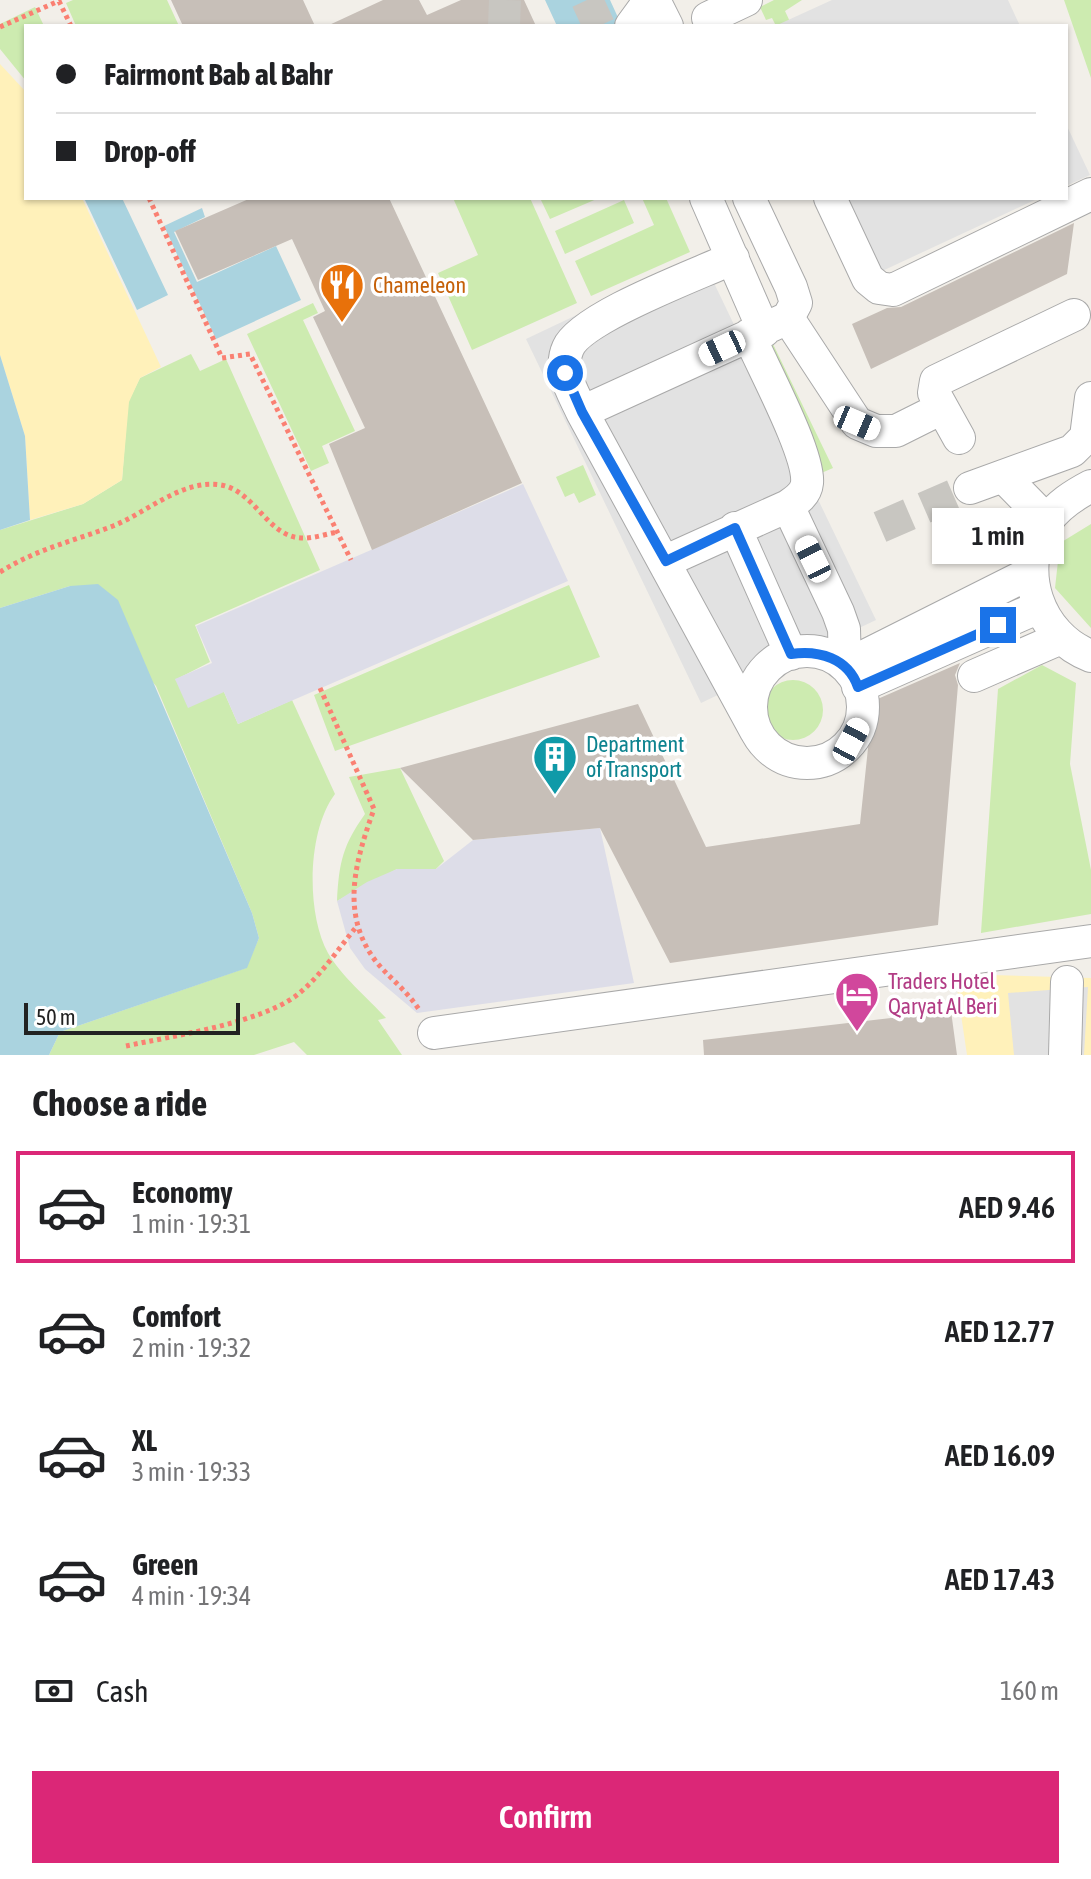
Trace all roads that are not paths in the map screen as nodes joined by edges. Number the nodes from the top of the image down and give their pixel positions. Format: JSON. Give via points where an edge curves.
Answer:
{"nodes":[{"id":1,"x":617,"y":0,"type":"edge"},
{"id":2,"x":652,"y":0,"type":"edge"},
{"id":3,"x":746,"y":10,"type":"edge"},
{"id":4,"x":708,"y":18,"type":"dead end"},
{"id":5,"x":629,"y":24,"type":"edge"},
{"id":6,"x":632,"y":24,"type":"edge"},
{"id":7,"x":666,"y":24,"type":"edge"},
{"id":8,"x":1091,"y":194,"type":"edge"},
{"id":9,"x":707,"y":200,"type":"edge"},
{"id":10,"x":749,"y":200,"type":"edge"},
{"id":11,"x":831,"y":200,"type":"edge"},
{"id":12,"x":733,"y":258,"type":"junction"},
{"id":13,"x":1074,"y":315,"type":"dead end"},
{"id":14,"x":774,"y":322,"type":"junction"},
{"id":15,"x":1091,"y":398,"type":"edge"},
{"id":16,"x":942,"y":408,"type":"junction"},
{"id":17,"x":582,"y":412,"type":"junction"},
{"id":18,"x":959,"y":438,"type":"dead end"},
{"id":19,"x":1003,"y":476,"type":"junction"},
{"id":20,"x":1091,"y":486,"type":"edge"},
{"id":21,"x":970,"y":488,"type":"tunnel mouth"},
{"id":22,"x":788,"y":506,"type":"junction"},
{"id":23,"x":1047,"y":521,"type":"junction"},
{"id":24,"x":735,"y":528,"type":"junction"},
{"id":25,"x":666,"y":561,"type":"junction"},
{"id":26,"x":1032,"y":572,"type":"junction"},
{"id":27,"x":1039,"y":607,"type":"junction"},
{"id":28,"x":1061,"y":638,"type":"junction"},
{"id":29,"x":791,"y":654,"type":"junction"},
{"id":30,"x":1091,"y":656,"type":"edge"},
{"id":31,"x":974,"y":676,"type":"dead end"},
{"id":32,"x":852,"y":677,"type":"junction"},
{"id":33,"x":756,"y":731,"type":"junction"},
{"id":34,"x":1091,"y":941,"type":"edge"},
{"id":35,"x":1067,"y":982,"type":"dead end"},
{"id":36,"x":434,"y":1033,"type":"road end"},
{"id":37,"x":1065,"y":1055,"type":"edge"}],
"edges":[{"from":1,"to":5,"type":"lane"},
{"from":2,"to":6,"type":"lane"},
{"from":2,"to":7,"type":"lane"},
{"from":3,"to":4,"type":"lane"},
{"from":8,"to":11,"type":"lane","via":[[893,290],[868,279]]},
{"from":9,"to":12,"type":"lane"},
{"from":10,"to":14,"type":"lane"},
{"from":12,"to":14,"type":"lane"},
{"from":12,"to":17,"type":"lane","via":[[589,324],[568,347],[565,373]]},
{"from":13,"to":16,"type":"lane","via":[[940,377],[934,393]]},
{"from":14,"to":16,"type":"lane","via":[[857,423],[876,431],[896,431]]},
{"from":14,"to":17,"type":"lane"},
{"from":14,"to":22,"type":"lane","via":[[807,483],[801,497]]},
{"from":15,"to":19,"type":"lane","via":[[1081,444]]},
{"from":16,"to":18,"type":"lane"},
{"from":17,"to":25,"type":"lane"},
{"from":19,"to":21,"type":"lane"},
{"from":19,"to":23,"type":"lane"},
{"from":20,"to":23,"type":"lane"},
{"from":22,"to":24,"type":"lane"},
{"from":22,"to":32,"type":"lane","via":[[841,620]]},
{"from":23,"to":26,"type":"lane"},
{"from":24,"to":25,"type":"lane"},
{"from":24,"to":29,"type":"lane"},
{"from":25,"to":33,"type":"lane"},
{"from":26,"to":27,"type":"lane"},
{"from":26,"to":32,"type":"lane"},
{"from":27,"to":28,"type":"lane"},
{"from":27,"to":32,"type":"lane"},
{"from":28,"to":30,"type":"lane"},
{"from":28,"to":31,"type":"lane"},
{"from":29,"to":32,"type":"lane","via":[[819,653]]},
{"from":29,"to":33,"type":"lane","via":[[760,676],[751,703]]},
{"from":32,"to":33,"type":"lane","via":[[863,711],[859,727],[846,747],[825,760],[809,763],[778,755]]},
{"from":34,"to":36,"type":"lane"},
{"from":35,"to":37,"type":"lane"}]}
